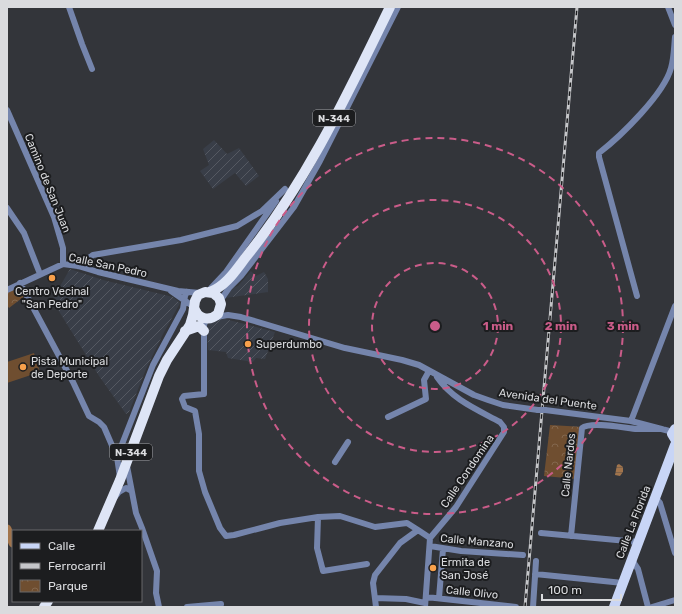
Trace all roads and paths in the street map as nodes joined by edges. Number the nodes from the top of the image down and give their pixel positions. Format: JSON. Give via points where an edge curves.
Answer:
{"nodes":[{"id":1,"x":69,"y":7,"type":"edge"},
{"id":2,"x":390,"y":7,"type":"edge"},
{"id":3,"x":398,"y":7,"type":"edge"},
{"id":4,"x":668,"y":7,"type":"edge"},
{"id":5,"x":675,"y":25,"type":"edge"},
{"id":6,"x":675,"y":37,"type":"edge"},
{"id":7,"x":92,"y":69,"type":"dead end"},
{"id":8,"x":7,"y":110,"type":"edge"},
{"id":9,"x":7,"y":208,"type":"edge"},
{"id":10,"x":63,"y":264,"type":"junction"},
{"id":11,"x":78,"y":266,"type":"junction"},
{"id":12,"x":40,"y":274,"type":"junction"},
{"id":13,"x":231,"y":276,"type":"junction"},
{"id":14,"x":20,"y":284,"type":"junction"},
{"id":15,"x":162,"y":287,"type":"junction"},
{"id":16,"x":7,"y":290,"type":"edge"},
{"id":17,"x":187,"y":292,"type":"junction"},
{"id":18,"x":205,"y":293,"type":"junction"},
{"id":19,"x":637,"y":296,"type":"dead end"},
{"id":20,"x":184,"y":301,"type":"junction"},
{"id":21,"x":220,"y":302,"type":"junction"},
{"id":22,"x":675,"y":306,"type":"edge"},
{"id":23,"x":194,"y":307,"type":"junction"},
{"id":24,"x":241,"y":317,"type":"junction"},
{"id":25,"x":209,"y":318,"type":"junction"},
{"id":26,"x":187,"y":328,"type":"junction"},
{"id":27,"x":204,"y":331,"type":"junction"},
{"id":28,"x":429,"y":371,"type":"junction"},
{"id":29,"x":435,"y":375,"type":"junction"},
{"id":30,"x":388,"y":418,"type":"dead end"},
{"id":31,"x":631,"y":421,"type":"junction"},
{"id":32,"x":662,"y":429,"type":"junction"},
{"id":33,"x":674,"y":433,"type":"edge"},
{"id":34,"x":348,"y":442,"type":"dead end"},
{"id":35,"x":133,"y":444,"type":"junction"},
{"id":36,"x":675,"y":445,"type":"edge"},
{"id":37,"x":117,"y":457,"type":"junction"},
{"id":38,"x":335,"y":462,"type":"dead end"},
{"id":39,"x":126,"y":464,"type":"junction"},
{"id":40,"x":120,"y":480,"type":"junction"},
{"id":41,"x":130,"y":490,"type":"junction"},
{"id":42,"x":655,"y":497,"type":"junction"},
{"id":43,"x":112,"y":501,"type":"junction"},
{"id":44,"x":318,"y":517,"type":"junction"},
{"id":45,"x":98,"y":530,"type":"edge"},
{"id":46,"x":418,"y":530,"type":"junction"},
{"id":47,"x":541,"y":533,"type":"dead end"},
{"id":48,"x":572,"y":536,"type":"junction"},
{"id":49,"x":430,"y":538,"type":"junction"},
{"id":50,"x":638,"y":542,"type":"junction"},
{"id":51,"x":430,"y":546,"type":"junction"},
{"id":52,"x":443,"y":548,"type":"junction"},
{"id":53,"x":675,"y":553,"type":"edge"},
{"id":54,"x":523,"y":555,"type":"dead end"},
{"id":55,"x":632,"y":560,"type":"junction"},
{"id":56,"x":536,"y":561,"type":"dead end"},
{"id":57,"x":429,"y":562,"type":"junction"},
{"id":58,"x":442,"y":563,"type":"junction"},
{"id":59,"x":367,"y":564,"type":"dead end"},
{"id":60,"x":535,"y":574,"type":"junction"},
{"id":61,"x":623,"y":583,"type":"junction"},
{"id":62,"x":375,"y":598,"type":"junction"},
{"id":63,"x":439,"y":598,"type":"junction"},
{"id":64,"x":675,"y":600,"type":"edge"},
{"id":65,"x":425,"y":602,"type":"edge"},
{"id":66,"x":221,"y":604,"type":"dead end"},
{"id":67,"x":158,"y":607,"type":"edge"},
{"id":68,"x":187,"y":607,"type":"edge"},
{"id":69,"x":376,"y":607,"type":"edge"},
{"id":70,"x":516,"y":607,"type":"edge"},
{"id":71,"x":532,"y":607,"type":"edge"},
{"id":72,"x":614,"y":607,"type":"edge"},
{"id":73,"x":648,"y":607,"type":"edge"},
{"id":74,"x":652,"y":607,"type":"edge"}],
"edges":[{"from":1,"to":7,"type":"street"},
{"from":2,"to":13,"type":"highway","number":"N-344","via":[[302,178]]},
{"from":3,"to":21,"type":"street","via":[[294,207]]},
{"from":4,"to":5,"type":"street"},
{"from":6,"to":19,"type":"street","via":[[671,68],[663,87],[614,142],[600,153]]},
{"from":8,"to":10,"type":"street","name":"Camino de San Juan","via":[[54,217],[63,248]]},
{"from":9,"to":12,"type":"street","via":[[24,233]]},
{"from":10,"to":11,"type":"street","name":"Calle San Pedro"},
{"from":10,"to":12,"type":"street","name":"Calle San Pedro"},
{"from":11,"to":15,"type":"street","name":"Calle San Pedro"},
{"from":11,"to":18,"type":"street","via":[[93,255],[181,240],[237,226],[262,211],[285,189],[226,272]]},
{"from":12,"to":14,"type":"street","name":"Calle San Pedro"},
{"from":13,"to":18,"type":"highway","via":[[222,286]]},
{"from":13,"to":21,"type":"highway","number":"N-344","via":[[224,287]]},
{"from":14,"to":16,"type":"street","name":"Calle San Pedro"},
{"from":14,"to":37,"type":"street","via":[[89,416],[104,427]]},
{"from":15,"to":17,"type":"street","name":"Calle San Pedro"},
{"from":15,"to":20,"type":"street","name":"Calle San Pedro"},
{"from":17,"to":18,"type":"street","name":"Calle San Pedro"},
{"from":17,"to":20,"type":"street"},
{"from":18,"to":21,"type":"highway","via":[[216,295]]},
{"from":18,"to":23,"type":"highway","via":[[195,301]]},
{"from":20,"to":23,"type":"street","name":"Calle San Pedro"},
{"from":20,"to":37,"type":"street","via":[[183,309],[153,366]]},
{"from":21,"to":24,"type":"street","name":"Avenida del Puente","via":[[227,310]]},
{"from":21,"to":25,"type":"highway","number":"N-344","via":[[220,311]]},
{"from":22,"to":31,"type":"street"},
{"from":23,"to":25,"type":"highway","via":[[198,314]]},
{"from":23,"to":26,"type":"highway"},
{"from":24,"to":25,"type":"street","name":"Avenida del Puente","via":[[223,315]]},
{"from":24,"to":28,"type":"street","name":"Avenida del Puente","via":[[345,348],[402,360]]},
{"from":25,"to":26,"type":"highway","via":[[197,321]]},
{"from":25,"to":27,"type":"street"},
{"from":26,"to":27,"type":"highway","via":[[198,326]]},
{"from":26,"to":35,"type":"highway","number":"N-344","via":[[159,376]]},
{"from":27,"to":44,"type":"street","via":[[204,394],[184,396],[182,399],[185,407],[195,411],[200,434],[199,471],[220,528],[226,536]]},
{"from":28,"to":29,"type":"street","name":"Avenida del Puente"},
{"from":28,"to":30,"type":"street","via":[[424,380],[426,399]]},
{"from":29,"to":31,"type":"street","name":"Avenida del Puente","bridge":true,"via":[[474,395],[503,405]]},
{"from":29,"to":49,"type":"street","name":"Calle Condomina","via":[[445,389],[500,422],[504,426],[504,432],[456,506]]},
{"from":31,"to":32,"type":"street","name":"Avenida del Puente"},
{"from":32,"to":33,"type":"street","name":"Avenida del Puente"},
{"from":32,"to":48,"type":"street","name":"Calle Nardos","via":[[587,425],[582,428]]},
{"from":34,"to":38,"type":"street"},
{"from":35,"to":37,"type":"street"},
{"from":35,"to":39,"type":"highway","number":"N-344"},
{"from":36,"to":42,"type":"main road","name":"Calle La Florida"},
{"from":37,"to":40,"type":"street"},
{"from":39,"to":40,"type":"highway","number":"N-344"},
{"from":39,"to":41,"type":"street"},
{"from":40,"to":43,"type":"highway","number":"N-344"},
{"from":41,"to":43,"type":"street","via":[[126,488],[119,492]]},
{"from":41,"to":67,"type":"street","via":[[157,571]]},
{"from":42,"to":50,"type":"main road","name":"Calle La Florida"},
{"from":42,"to":53,"type":"street","via":[[660,503]]},
{"from":43,"to":45,"type":"highway","number":"N-344"},
{"from":44,"to":46,"type":"street","via":[[340,516],[375,527],[408,523]]},
{"from":44,"to":59,"type":"street","via":[[317,548],[323,571]]},
{"from":46,"to":49,"type":"street"},
{"from":46,"to":62,"type":"street","via":[[400,543],[375,575]]},
{"from":47,"to":48,"type":"street"},
{"from":48,"to":50,"type":"street"},
{"from":49,"to":51,"type":"street"},
{"from":50,"to":55,"type":"main road","name":"Calle La Florida"},
{"from":51,"to":52,"type":"street","name":"Calle Manzano"},
{"from":51,"to":57,"type":"street"},
{"from":52,"to":54,"type":"street","name":"Calle Manzano"},
{"from":52,"to":58,"type":"street"},
{"from":55,"to":61,"type":"main road","name":"Calle La Florida"},
{"from":55,"to":73,"type":"street","via":[[638,569]]},
{"from":56,"to":60,"type":"street"},
{"from":57,"to":58,"type":"street"},
{"from":57,"to":65,"type":"street"},
{"from":58,"to":63,"type":"street"},
{"from":60,"to":61,"type":"street"},
{"from":60,"to":71,"type":"street"},
{"from":61,"to":72,"type":"main road","name":"Calle La Florida"},
{"from":62,"to":65,"type":"street","name":"Calle Olivo"},
{"from":62,"to":69,"type":"street"},
{"from":63,"to":65,"type":"street","name":"Calle Olivo"},
{"from":63,"to":70,"type":"street","name":"Calle Olivo"},
{"from":64,"to":74,"type":"street"},
{"from":66,"to":68,"type":"street"}]}
